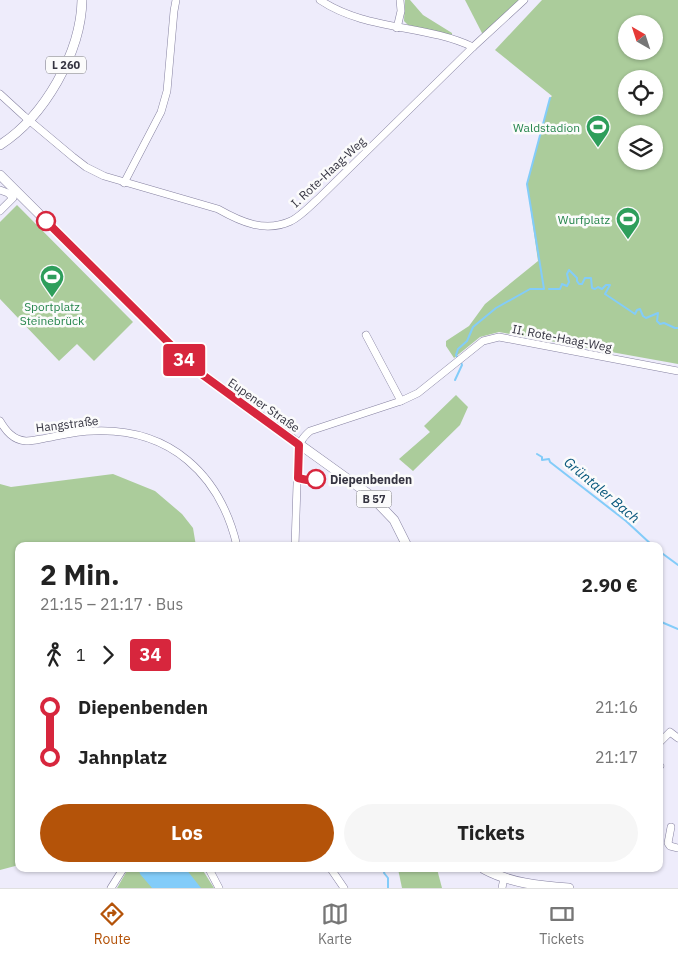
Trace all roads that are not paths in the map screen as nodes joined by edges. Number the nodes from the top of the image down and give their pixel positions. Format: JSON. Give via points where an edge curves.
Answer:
{"nodes":[{"id":1,"x":82,"y":0,"type":"edge"},
{"id":2,"x":176,"y":0,"type":"edge"},
{"id":3,"x":320,"y":0,"type":"edge"},
{"id":4,"x":400,"y":0,"type":"edge"},
{"id":5,"x":524,"y":0,"type":"edge"},
{"id":6,"x":397,"y":28,"type":"junction"},
{"id":7,"x":473,"y":47,"type":"junction"},
{"id":8,"x":0,"y":94,"type":"edge"},
{"id":9,"x":29,"y":121,"type":"junction"},
{"id":10,"x":0,"y":146,"type":"edge"},
{"id":11,"x":0,"y":175,"type":"edge"},
{"id":12,"x":124,"y":183,"type":"junction"},
{"id":13,"x":0,"y":190,"type":"edge"},
{"id":14,"x":0,"y":210,"type":"edge"},
{"id":15,"x":366,"y":335,"type":"dead end"},
{"id":16,"x":678,"y":371,"type":"edge"},
{"id":17,"x":401,"y":401,"type":"junction"},
{"id":18,"x":0,"y":421,"type":"edge"},
{"id":19,"x":299,"y":445,"type":"junction"},
{"id":20,"x":236,"y":542,"type":"edge"},
{"id":21,"x":295,"y":542,"type":"edge"},
{"id":22,"x":405,"y":542,"type":"edge"},
{"id":23,"x":678,"y":738,"type":"edge"},
{"id":24,"x":663,"y":739,"type":"edge"},
{"id":25,"x":671,"y":827,"type":"dead end"},
{"id":26,"x":678,"y":848,"type":"edge"},
{"id":27,"x":121,"y":872,"type":"edge"},
{"id":28,"x":211,"y":872,"type":"edge"},
{"id":29,"x":333,"y":872,"type":"edge"},
{"id":30,"x":491,"y":872,"type":"edge"},
{"id":31,"x":504,"y":878,"type":"junction"},
{"id":32,"x":111,"y":888,"type":"edge"},
{"id":33,"x":219,"y":888,"type":"edge"},
{"id":34,"x":344,"y":888,"type":"edge"},
{"id":35,"x":502,"y":888,"type":"edge"},
{"id":36,"x":569,"y":888,"type":"edge"}],
"edges":[{"from":1,"to":9,"type":"main road","number":"L 260","via":[[77,33],[65,67]]},
{"from":2,"to":12,"type":"street","via":[[167,91],[161,112]]},
{"from":3,"to":6,"type":"street","via":[[344,12]]},
{"from":4,"to":6,"type":"street"},
{"from":5,"to":7,"type":"street","name":"I. Rote-Haag-Weg"},
{"from":6,"to":7,"type":"street","via":[[448,37]]},
{"from":7,"to":12,"type":"street","name":"I. Rote-Haag-Weg","via":[[293,220],[273,227],[254,224],[218,209]]},
{"from":8,"to":9,"type":"street","name":"I. Rote-Haag-Weg"},
{"from":9,"to":10,"type":"main road","number":"L 260"},
{"from":9,"to":12,"type":"street","name":"I. Rote-Haag-Weg","via":[[86,167]]},
{"from":11,"to":19,"type":"main road","name":"Eupener Straße","number":"B 57","via":[[182,357],[224,392]]},
{"from":13,"to":14,"type":"street","via":[[13,198]]},
{"from":15,"to":17,"type":"street"},
{"from":16,"to":17,"type":"street","name":"II. Rote-Haag-Weg","via":[[499,337],[483,342],[418,393]]},
{"from":17,"to":19,"type":"street","name":"II. Rote-Haag-Weg","via":[[310,431]]},
{"from":18,"to":20,"type":"street","name":"Hangstraße","via":[[12,437],[26,441],[105,431],[152,439],[171,448],[200,471],[214,490],[225,509]]},
{"from":19,"to":21,"type":"street"},
{"from":19,"to":22,"type":"main road","name":"Eupener Straße","number":"B 57","via":[[382,507],[397,525]]},
{"from":23,"to":24,"type":"street","via":[[670,732]]},
{"from":25,"to":26,"type":"street","via":[[668,843]]},
{"from":27,"to":32,"type":"street"},
{"from":28,"to":33,"type":"street"},
{"from":29,"to":34,"type":"street"},
{"from":30,"to":31,"type":"main road"},
{"from":31,"to":35,"type":"street"},
{"from":31,"to":36,"type":"main road"}]}
